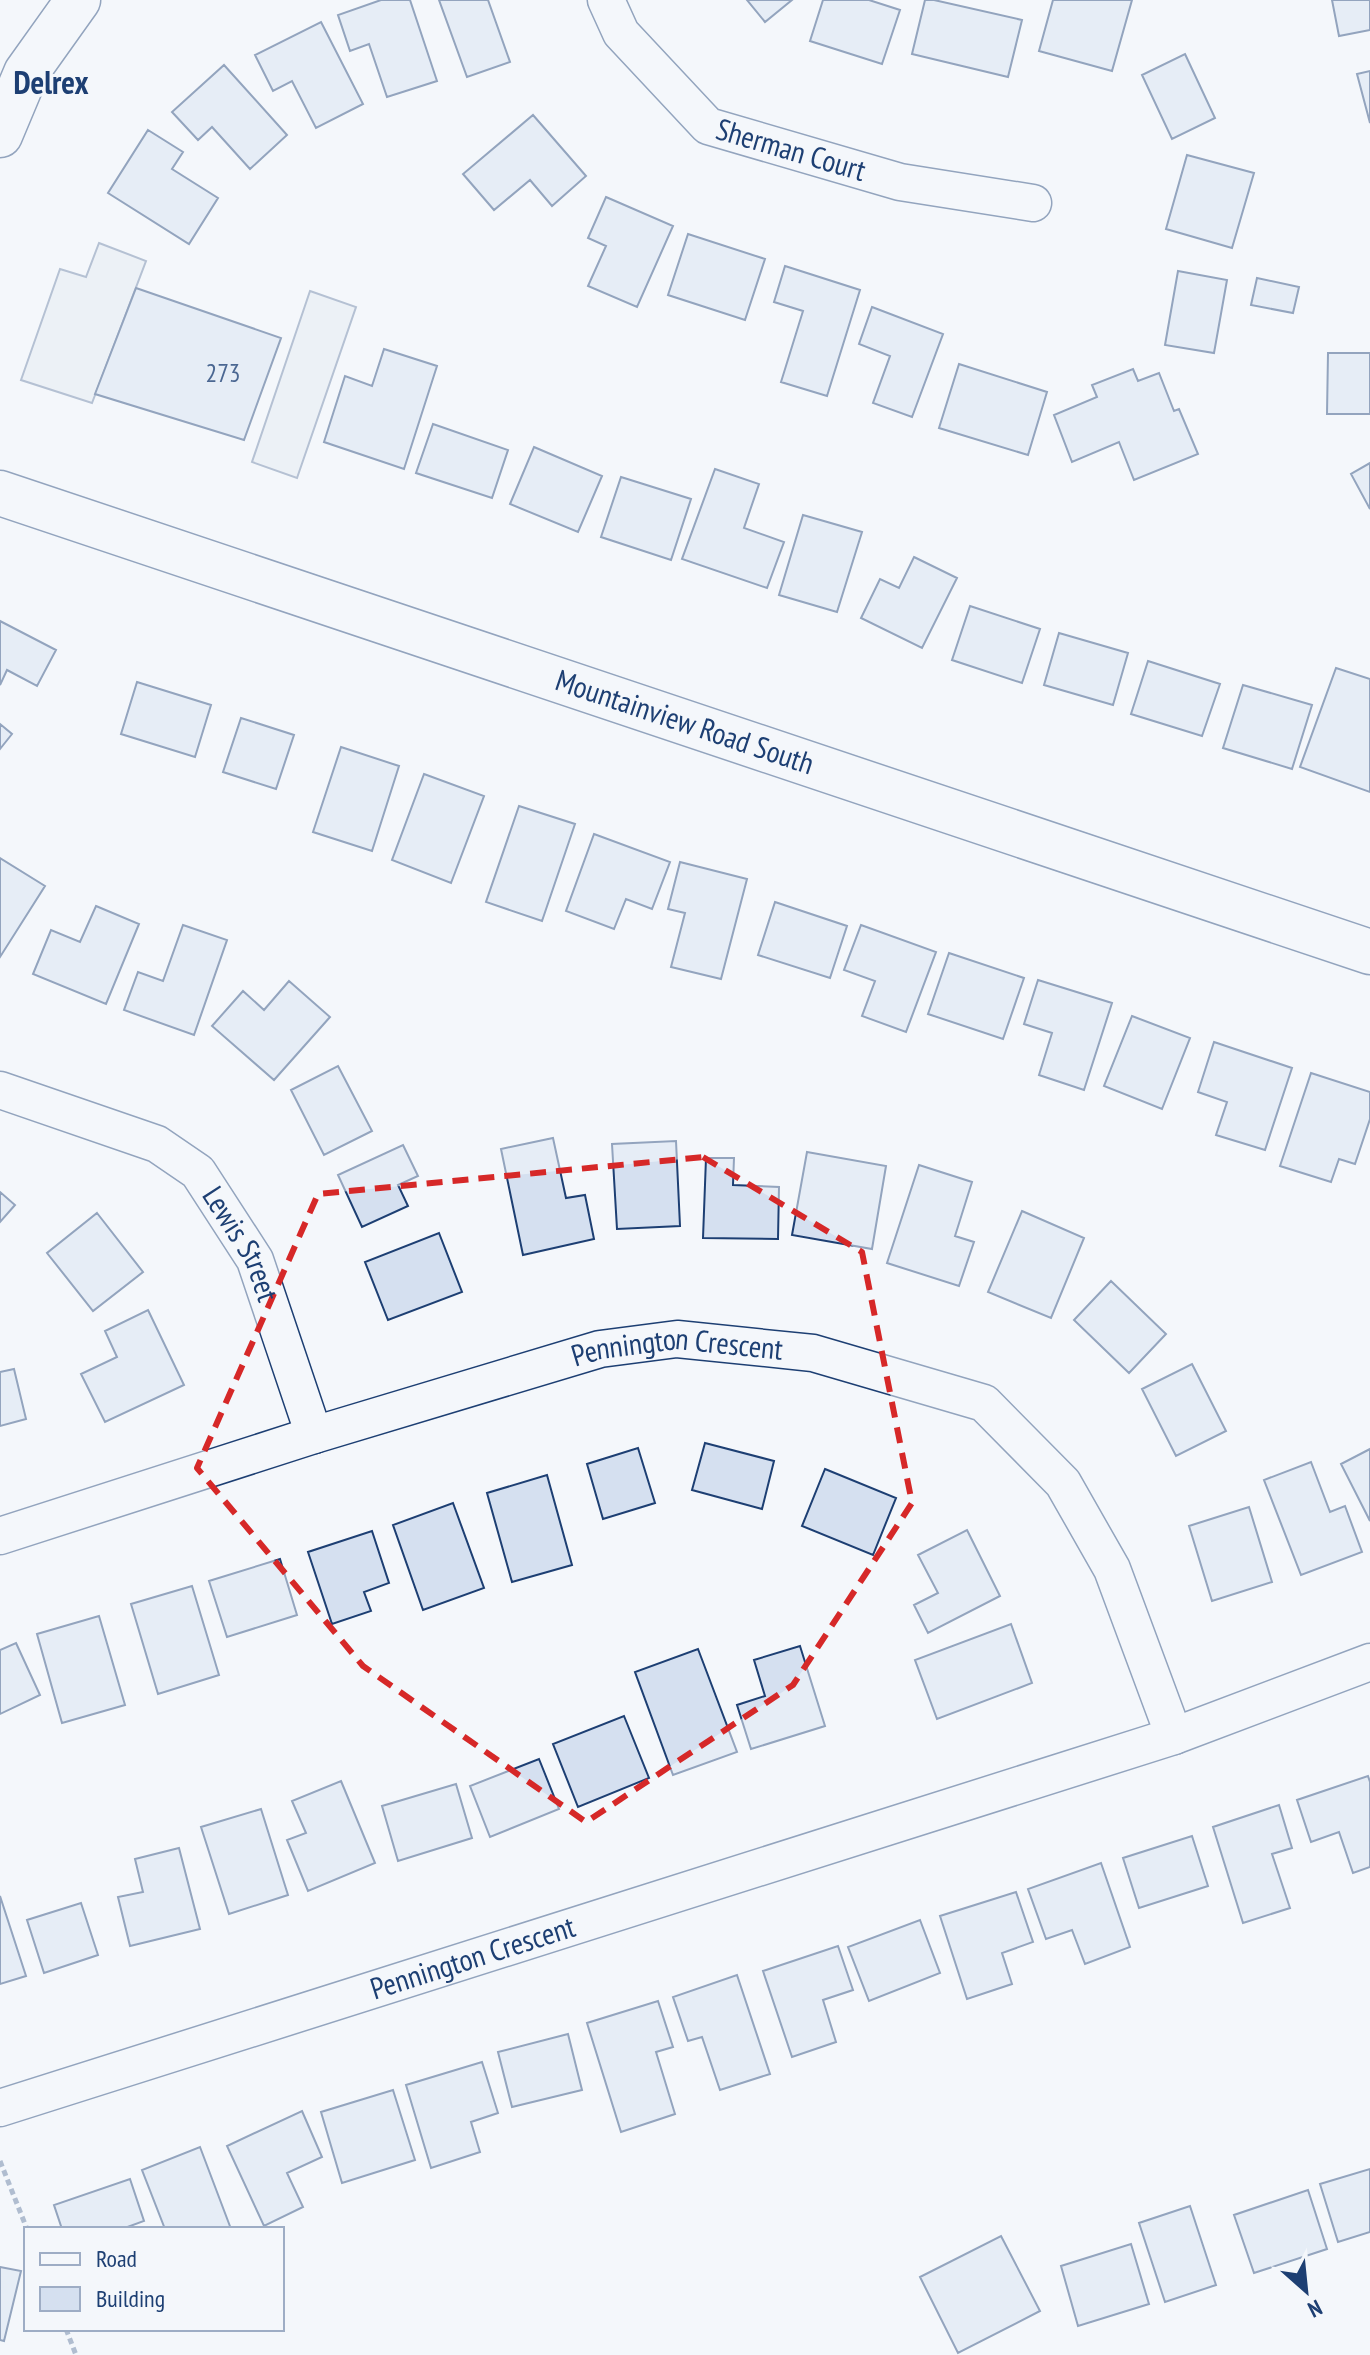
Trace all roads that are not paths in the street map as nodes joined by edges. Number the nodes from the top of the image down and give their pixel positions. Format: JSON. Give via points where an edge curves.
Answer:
{"nodes":[{"id":1,"x":78,"y":0,"type":"edge"},
{"id":2,"x":606,"y":0,"type":"edge"},
{"id":3,"x":0,"y":135,"type":"edge"},
{"id":4,"x":1033,"y":203,"type":"dead end"},
{"id":5,"x":0,"y":493,"type":"edge"},
{"id":6,"x":1370,"y":952,"type":"edge"},
{"id":7,"x":0,"y":1090,"type":"edge"},
{"id":8,"x":314,"y":1435,"type":"junction"},
{"id":9,"x":0,"y":1536,"type":"edge"},
{"id":10,"x":1370,"y":1662,"type":"edge"},
{"id":11,"x":1174,"y":1736,"type":"junction"},
{"id":12,"x":0,"y":2108,"type":"edge"}],
"edges":[{"from":1,"to":3,"type":"main road","via":[[26,73]]},
{"from":2,"to":4,"type":"street","name":"Sherman Court","via":[[621,33],[708,126],[900,182]]},
{"from":5,"to":6,"type":"main road","name":"Mountainview Road South"},
{"from":7,"to":8,"type":"street","name":"Lewis Street","via":[[157,1144],[198,1172],[255,1260]]},
{"from":8,"to":9,"type":"street","name":"Pennington Crescent"},
{"from":8,"to":11,"type":"street","name":"Pennington Crescent","via":[[600,1349],[677,1339],[813,1353],[984,1403],[1063,1483],[1112,1569]]},
{"from":10,"to":11,"type":"street","name":"Pennington Crescent"},
{"from":11,"to":12,"type":"street","name":"Pennington Crescent"}]}
